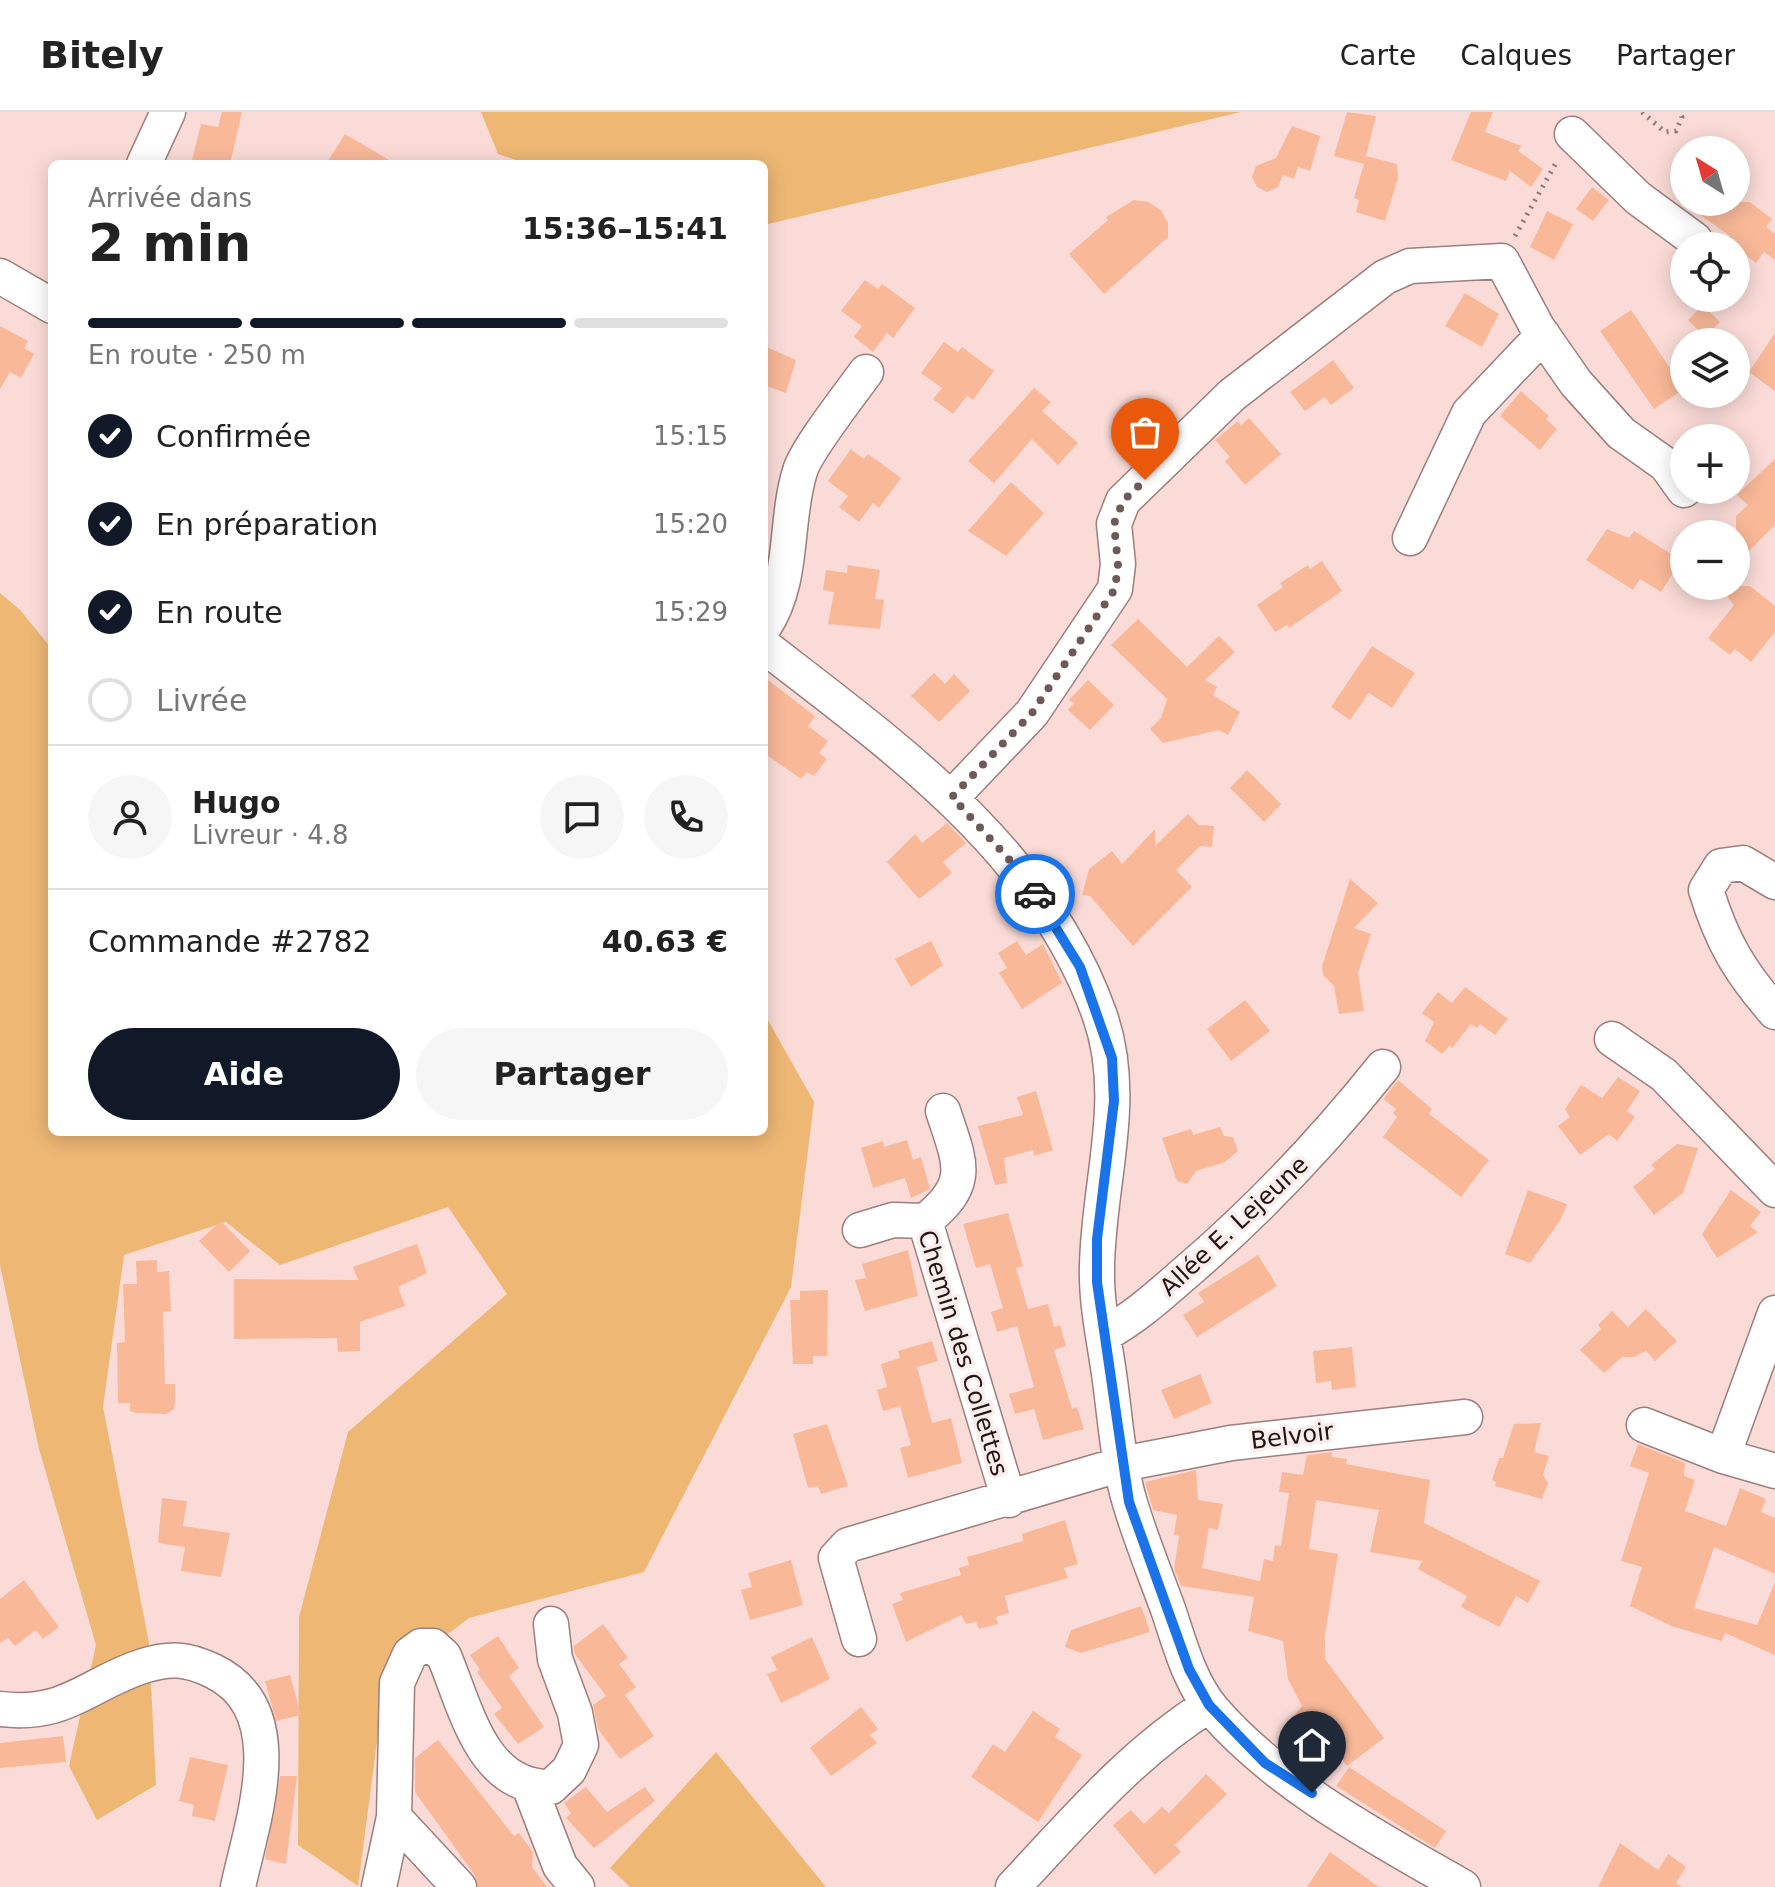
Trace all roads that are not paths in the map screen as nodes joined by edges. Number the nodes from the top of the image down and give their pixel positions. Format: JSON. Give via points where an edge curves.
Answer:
{"nodes":[{"id":1,"x":168,"y":112,"type":"edge"},
{"id":2,"x":1572,"y":134,"type":"road end"},
{"id":3,"x":146,"y":160,"type":"edge"},
{"id":4,"x":1684,"y":232,"type":"edge"},
{"id":5,"x":0,"y":276,"type":"edge"},
{"id":6,"x":48,"y":304,"type":"edge"},
{"id":7,"x":1543,"y":335,"type":"junction"},
{"id":8,"x":866,"y":372,"type":"dead end"},
{"id":9,"x":1670,"y":471,"type":"edge"},
{"id":10,"x":1410,"y":538,"type":"dead end"},
{"id":11,"x":768,"y":621,"type":"edge"},
{"id":12,"x":768,"y":649,"type":"edge"},
{"id":13,"x":952,"y":797,"type":"junction"},
{"id":14,"x":1775,"y":882,"type":"edge"},
{"id":15,"x":1775,"y":1012,"type":"edge"},
{"id":16,"x":1612,"y":1039,"type":"dead end"},
{"id":17,"x":1383,"y":1067,"type":"dead end"},
{"id":18,"x":943,"y":1111,"type":"dead end"},
{"id":19,"x":1775,"y":1190,"type":"edge"},
{"id":20,"x":925,"y":1221,"type":"junction"},
{"id":21,"x":860,"y":1230,"type":"dead end"},
{"id":22,"x":1775,"y":1313,"type":"edge"},
{"id":23,"x":1103,"y":1335,"type":"junction"},
{"id":24,"x":1465,"y":1417,"type":"dead end"},
{"id":25,"x":1644,"y":1425,"type":"dead end"},
{"id":26,"x":1723,"y":1456,"type":"junction"},
{"id":27,"x":1122,"y":1464,"type":"junction"},
{"id":28,"x":1775,"y":1471,"type":"edge"},
{"id":29,"x":1009,"y":1500,"type":"junction"},
{"id":30,"x":551,"y":1624,"type":"dead end"},
{"id":31,"x":859,"y":1639,"type":"dead end"},
{"id":32,"x":1209,"y":1705,"type":"junction"},
{"id":33,"x":0,"y":1709,"type":"edge"},
{"id":34,"x":530,"y":1788,"type":"junction"},
{"id":35,"x":394,"y":1817,"type":"junction"},
{"id":36,"x":238,"y":1887,"type":"edge"},
{"id":37,"x":379,"y":1887,"type":"edge"},
{"id":38,"x":459,"y":1887,"type":"edge"},
{"id":39,"x":577,"y":1887,"type":"edge"},
{"id":40,"x":1013,"y":1887,"type":"edge"},
{"id":41,"x":1463,"y":1887,"type":"edge"}],
"edges":[{"from":1,"to":3,"type":"street"},
{"from":2,"to":4,"type":"street","via":[[1638,198]]},
{"from":5,"to":6,"type":"street"},
{"from":7,"to":9,"type":"street","via":[[1576,383],[1621,433]]},
{"from":7,"to":10,"type":"street","via":[[1469,413]]},
{"from":7,"to":13,"type":"street","via":[[1502,261],[1410,266],[1385,277],[1232,395],[1123,501],[1114,524],[1115,589],[1032,713]]},
{"from":8,"to":11,"type":"street","via":[[800,469],[785,573],[777,608]]},
{"from":12,"to":13,"type":"street"},
{"from":13,"to":23,"type":"street","via":[[1016,867],[1054,920],[1080,967],[1112,1058],[1114,1101],[1097,1239]]},
{"from":14,"to":15,"type":"street","via":[[1743,863],[1721,866],[1706,890],[1718,930],[1742,975]]},
{"from":16,"to":19,"type":"street","via":[[1664,1075]]},
{"from":17,"to":23,"type":"street","name":"Allée E. Lejeune","via":[[1323,1142],[1259,1209],[1129,1321]]},
{"from":18,"to":20,"type":"street","via":[[961,1166],[957,1188]]},
{"from":20,"to":21,"type":"street","name":"Chemin des Collettes","via":[[893,1220]]},
{"from":20,"to":29,"type":"street","name":"Chemin des Collettes"},
{"from":22,"to":26,"type":"street"},
{"from":23,"to":27,"type":"street"},
{"from":24,"to":27,"type":"street","name":"Belvoir","via":[[1231,1443]]},
{"from":25,"to":26,"type":"street"},
{"from":26,"to":28,"type":"street"},
{"from":27,"to":29,"type":"street","name":"Chemin des Collettes"},
{"from":27,"to":32,"type":"street","via":[[1129,1502],[1181,1646]]},
{"from":29,"to":31,"type":"street","name":"Chemin des Collettes","via":[[848,1545],[836,1558]]},
{"from":30,"to":34,"type":"street","via":[[555,1659],[581,1745],[569,1770],[551,1787]]},
{"from":32,"to":40,"type":"street","via":[[1166,1732]]},
{"from":32,"to":41,"type":"street","via":[[1265,1763]]},
{"from":33,"to":36,"type":"street","via":[[65,1705],[143,1666],[187,1659],[227,1678],[252,1707],[263,1745]]},
{"from":34,"to":35,"type":"street","via":[[504,1775],[485,1752],[444,1656],[433,1646],[421,1646],[410,1654],[397,1683]]},
{"from":34,"to":39,"type":"street","via":[[560,1866]]},
{"from":35,"to":37,"type":"street"},
{"from":35,"to":38,"type":"street"}]}
